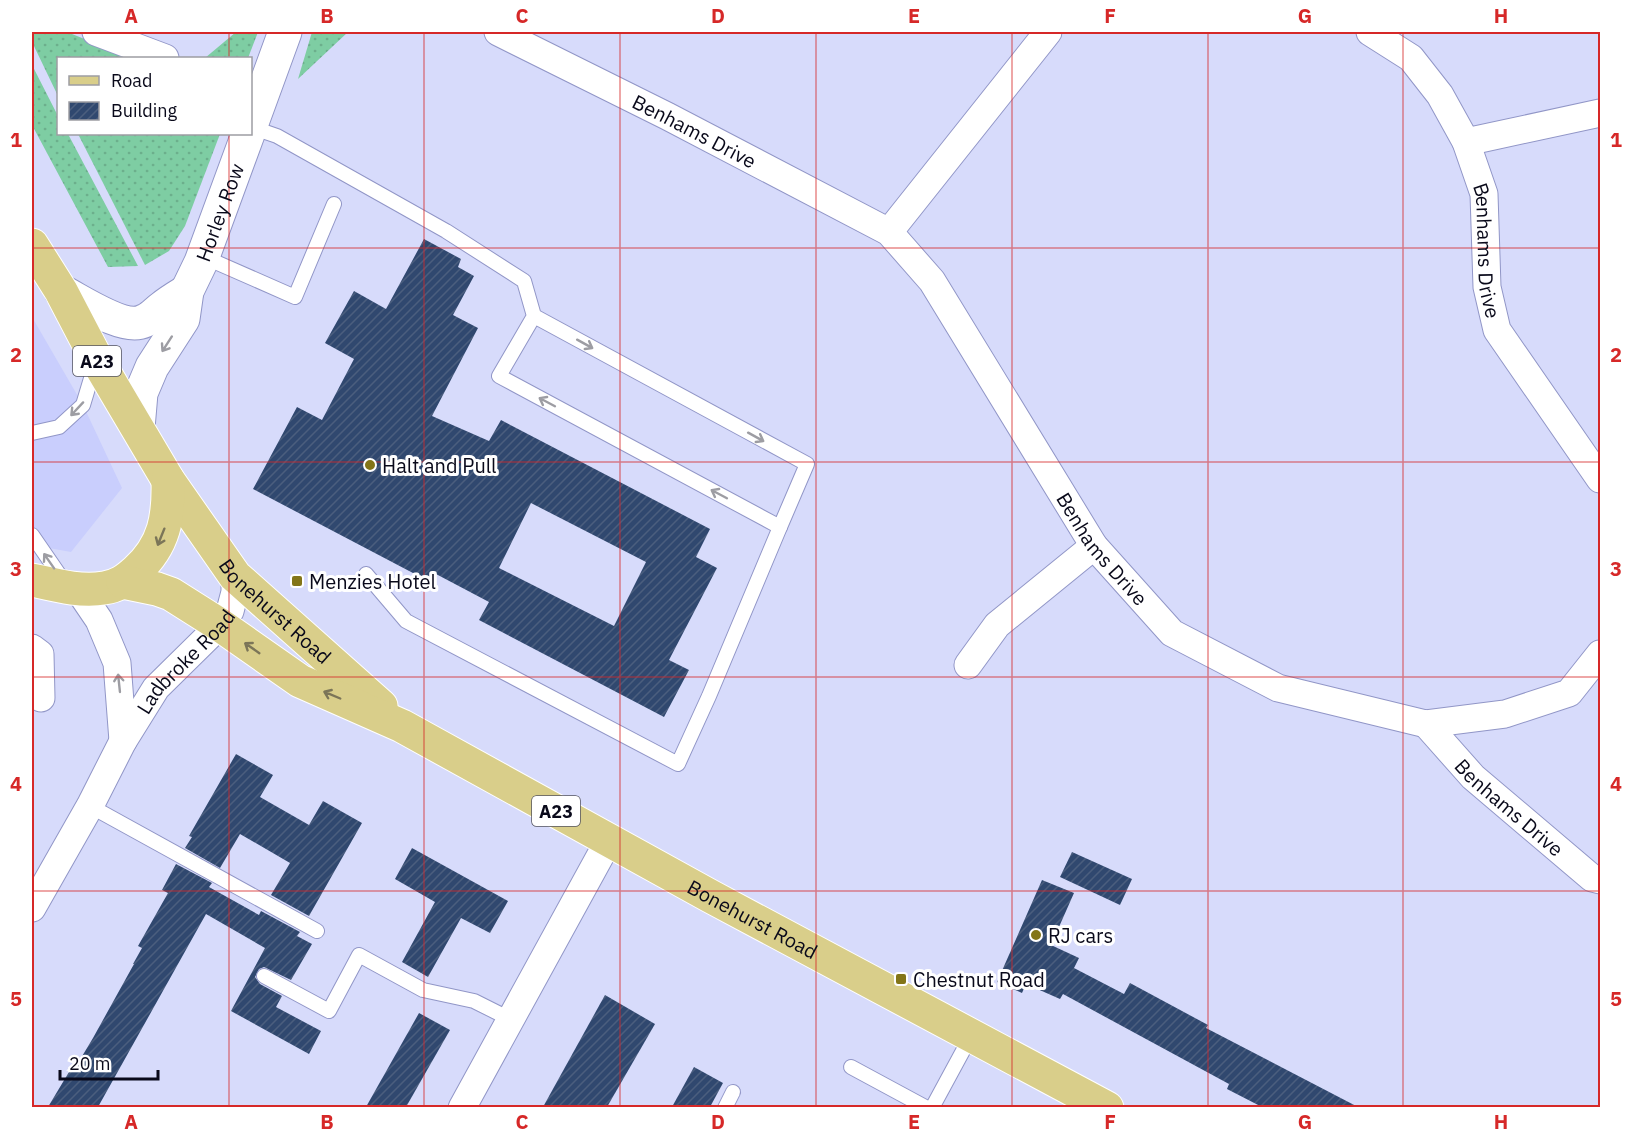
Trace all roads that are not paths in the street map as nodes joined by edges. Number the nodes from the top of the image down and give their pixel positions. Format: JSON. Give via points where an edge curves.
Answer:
{"nodes":[{"id":1,"x":96,"y":32,"type":"edge"},
{"id":2,"x":285,"y":32,"type":"edge"},
{"id":3,"x":498,"y":32,"type":"edge"},
{"id":4,"x":1048,"y":32,"type":"edge"},
{"id":5,"x":1370,"y":32,"type":"edge"},
{"id":6,"x":162,"y":57,"type":"edge"},
{"id":7,"x":253,"y":112,"type":"edge"},
{"id":8,"x":1600,"y":113,"type":"edge"},
{"id":9,"x":248,"y":135,"type":"edge"},
{"id":10,"x":1466,"y":142,"type":"junction"},
{"id":11,"x":334,"y":204,"type":"dead end"},
{"id":12,"x":889,"y":232,"type":"junction"},
{"id":13,"x":32,"y":245,"type":"edge"},
{"id":14,"x":204,"y":257,"type":"junction"},
{"id":15,"x":61,"y":291,"type":"junction"},
{"id":16,"x":187,"y":291,"type":"junction"},
{"id":17,"x":534,"y":316,"type":"junction"},
{"id":18,"x":97,"y":360,"type":"junction"},
{"id":19,"x":138,"y":428,"type":"junction"},
{"id":20,"x":32,"y":433,"type":"edge"},
{"id":21,"x":1600,"y":479,"type":"edge"},
{"id":22,"x":168,"y":480,"type":"junction"},
{"id":23,"x":780,"y":527,"type":"junction"},
{"id":24,"x":32,"y":535,"type":"edge"},
{"id":25,"x":1094,"y":546,"type":"junction"},
{"id":26,"x":366,"y":574,"type":"dead end"},
{"id":27,"x":235,"y":576,"type":"junction"},
{"id":28,"x":32,"y":580,"type":"edge"},
{"id":29,"x":123,"y":582,"type":"junction"},
{"id":30,"x":73,"y":588,"type":"junction"},
{"id":31,"x":220,"y":625,"type":"junction"},
{"id":32,"x":32,"y":648,"type":"edge"},
{"id":33,"x":1600,"y":654,"type":"edge"},
{"id":34,"x":968,"y":666,"type":"dead end"},
{"id":35,"x":41,"y":698,"type":"dead end"},
{"id":36,"x":1426,"y":724,"type":"junction"},
{"id":37,"x":402,"y":726,"type":"junction"},
{"id":38,"x":123,"y":741,"type":"junction"},
{"id":39,"x":90,"y":806,"type":"junction"},
{"id":40,"x":609,"y":840,"type":"junction"},
{"id":41,"x":1600,"y":880,"type":"edge"},
{"id":42,"x":32,"y":908,"type":"edge"},
{"id":43,"x":317,"y":931,"type":"dead end"},
{"id":44,"x":264,"y":976,"type":"dead end"},
{"id":45,"x":510,"y":1019,"type":"junction"},
{"id":46,"x":972,"y":1034,"type":"junction"},
{"id":47,"x":851,"y":1067,"type":"dead end"},
{"id":48,"x":733,"y":1092,"type":"dead end"},
{"id":49,"x":462,"y":1107,"type":"edge"},
{"id":50,"x":725,"y":1107,"type":"edge"},
{"id":51,"x":927,"y":1107,"type":"edge"},
{"id":52,"x":932,"y":1107,"type":"edge"},
{"id":53,"x":1107,"y":1107,"type":"edge"}],
"edges":[{"from":1,"to":6,"type":"street"},
{"from":2,"to":7,"type":"street"},
{"from":3,"to":12,"type":"street","name":"Benhams Drive"},
{"from":4,"to":12,"type":"street"},
{"from":5,"to":10,"type":"street","name":"Benhams Drive","via":[[1411,58],[1440,95]]},
{"from":7,"to":17,"type":"lane","via":[[277,136],[446,231],[524,281]]},
{"from":8,"to":10,"type":"street"},
{"from":9,"to":14,"type":"street","name":"Horley Row"},
{"from":10,"to":21,"type":"street","name":"Benhams Drive","via":[[1484,194],[1486,287],[1497,330]]},
{"from":11,"to":14,"type":"lane","via":[[296,297]]},
{"from":12,"to":25,"type":"street","name":"Benhams Drive","via":[[932,282]]},
{"from":13,"to":15,"type":"main road","number":"A23"},
{"from":14,"to":16,"type":"street","name":"Horley Row"},
{"from":15,"to":16,"type":"street","via":[[130,324],[152,317]]},
{"from":15,"to":18,"type":"main road","number":"A23"},
{"from":16,"to":19,"type":"street","name":"Horley Row","one_way":true,"via":[[183,319],[152,367],[141,393]]},
{"from":17,"to":23,"type":"lane","one_way":true,"via":[[807,464]]},
{"from":23,"to":17,"type":"lane","one_way":true,"via":[[499,376]]},
{"from":18,"to":19,"type":"main road","number":"A23"},
{"from":18,"to":20,"type":"lane","one_way":true,"via":[[83,405],[58,427]]},
{"from":19,"to":22,"type":"main road","number":"A23"},
{"from":22,"to":27,"type":"main road","name":"Bonehurst Road","number":"A23"},
{"from":22,"to":29,"type":"main road","number":"A23","one_way":true,"via":[[169,506],[158,544],[145,564]]},
{"from":23,"to":26,"type":"lane","via":[[678,764],[406,621]]},
{"from":30,"to":24,"type":"lane","one_way":true},
{"from":25,"to":34,"type":"street","via":[[998,625]]},
{"from":25,"to":36,"type":"street","name":"Benhams Drive","via":[[1172,633],[1278,688]]},
{"from":27,"to":31,"type":"street","name":"Ladbroke Road","via":[[230,611]]},
{"from":27,"to":37,"type":"main road","name":"Bonehurst Road","number":"A23"},
{"from":28,"to":30,"type":"main road","number":"A23"},
{"from":29,"to":30,"type":"main road","number":"A23","via":[[104,588]]},
{"from":29,"to":31,"type":"main road","name":"Bonehurst Road","number":"A23","via":[[171,594]]},
{"from":38,"to":30,"type":"street","name":"Ladbroke Road","one_way":true,"via":[[117,663],[99,620]]},
{"from":37,"to":31,"type":"main road","name":"Bonehurst Road","number":"A23","one_way":true,"via":[[300,681]]},
{"from":31,"to":38,"type":"street","name":"Ladbroke Road","via":[[156,688]]},
{"from":32,"to":35,"type":"street","via":[[40,654]]},
{"from":33,"to":36,"type":"street","name":"Benhams Drive","via":[[1569,693],[1505,714]]},
{"from":36,"to":41,"type":"street","name":"Benhams Drive","via":[[1473,777],[1592,878]]},
{"from":37,"to":40,"type":"main road","name":"Bonehurst Road","number":"A23"},
{"from":38,"to":39,"type":"street","name":"Ladbroke Road"},
{"from":39,"to":42,"type":"street","name":"Ladbroke Road"},
{"from":39,"to":43,"type":"lane"},
{"from":40,"to":45,"type":"street"},
{"from":40,"to":46,"type":"main road","name":"Bonehurst Road","number":"A23"},
{"from":44,"to":45,"type":"lane","via":[[328,1011],[359,955],[423,990],[474,1000]]},
{"from":45,"to":49,"type":"street"},
{"from":46,"to":52,"type":"lane"},
{"from":46,"to":53,"type":"main road","name":"Bonehurst Road","number":"A23"},
{"from":47,"to":51,"type":"lane"},
{"from":48,"to":50,"type":"lane"}]}
